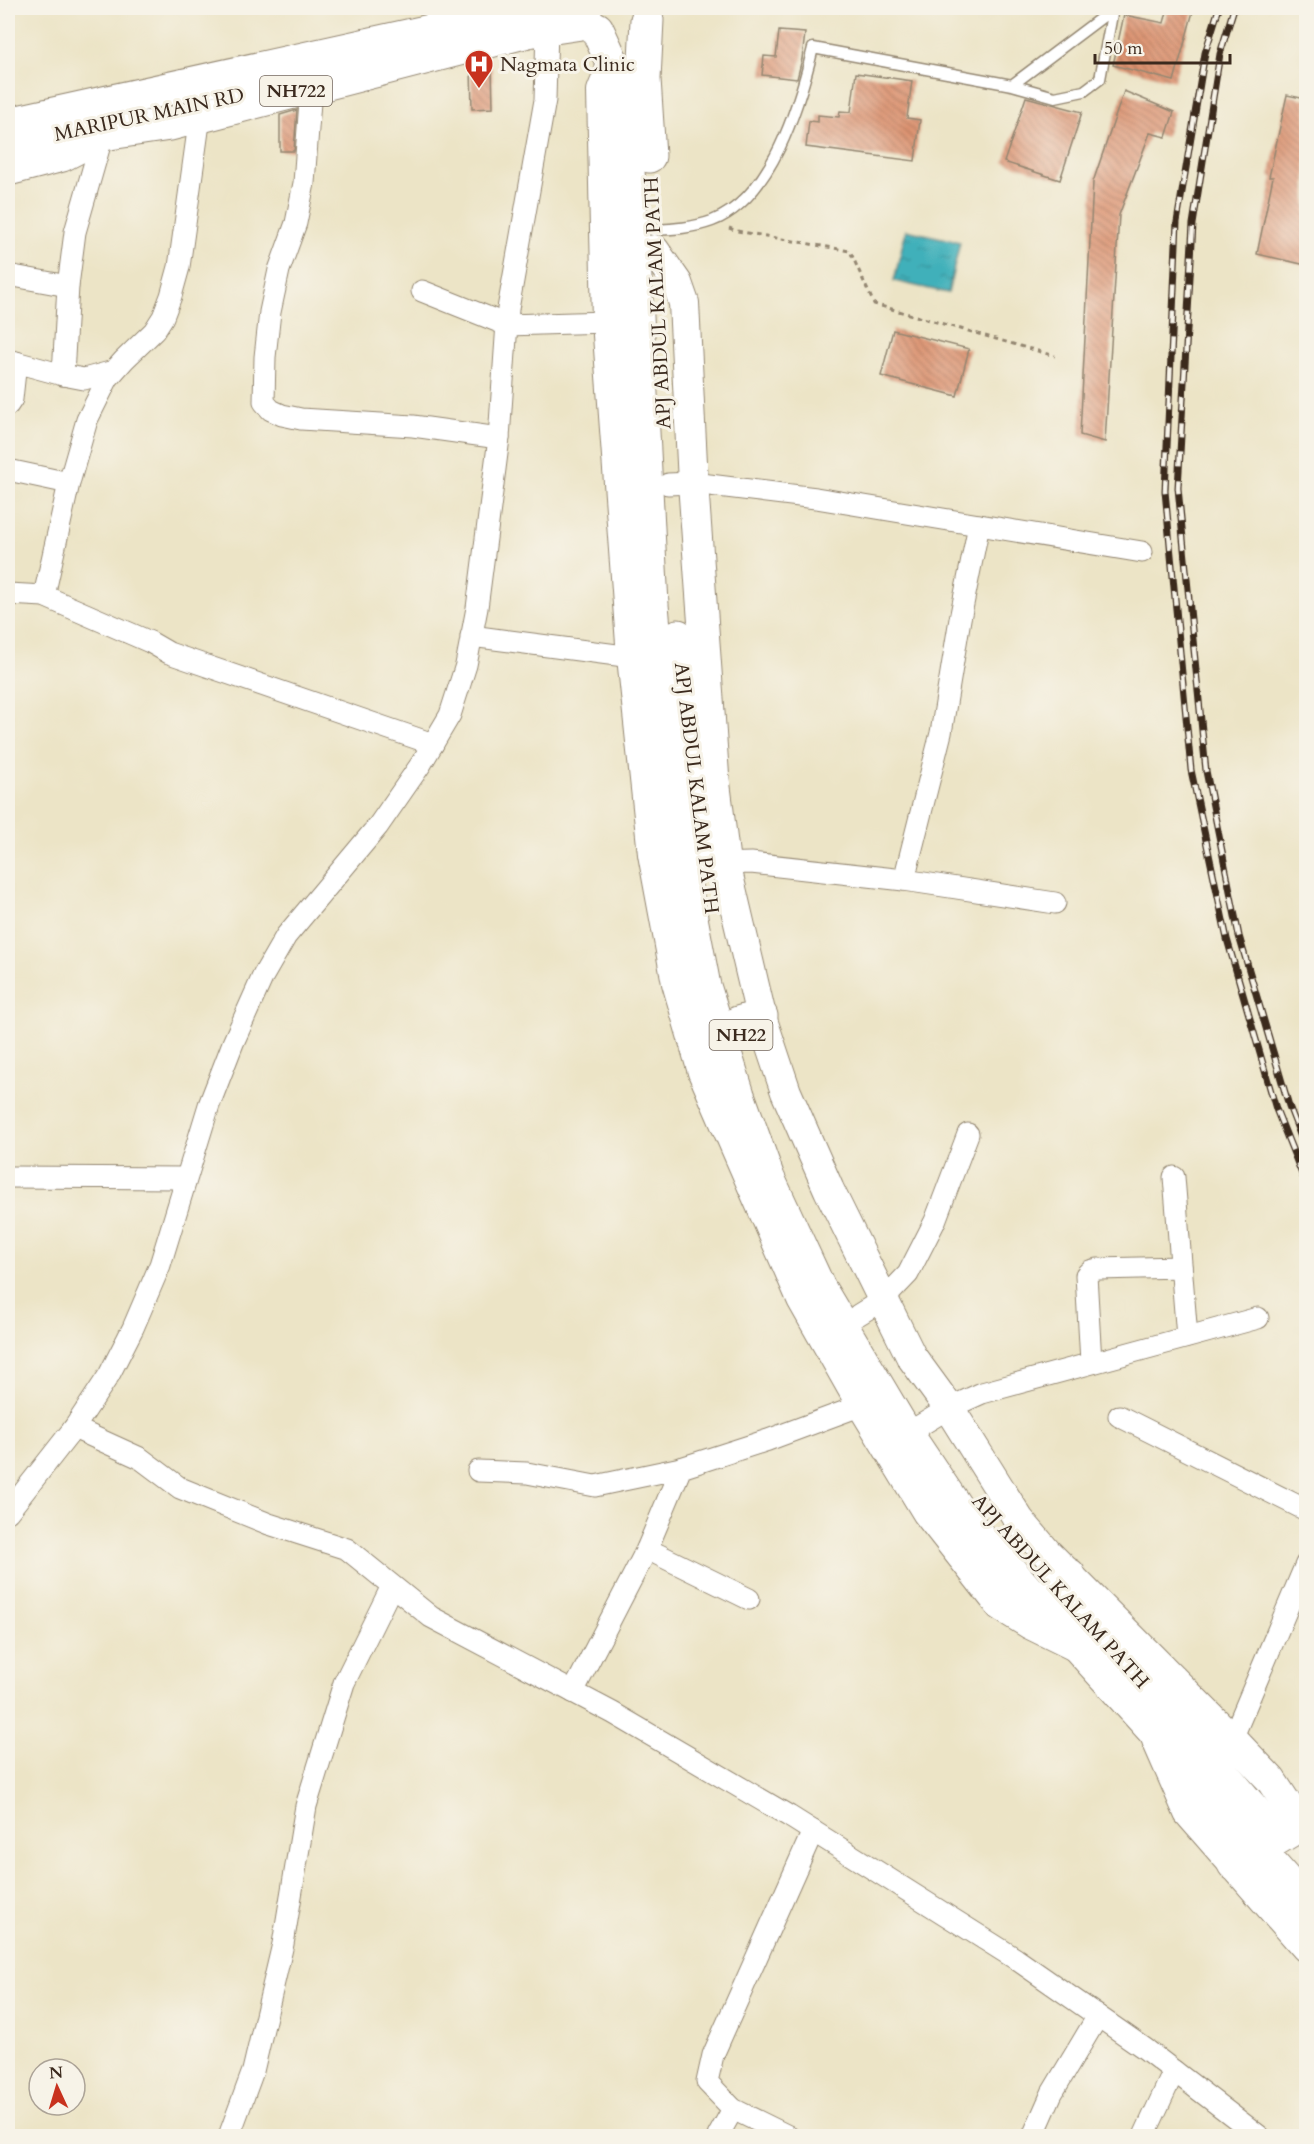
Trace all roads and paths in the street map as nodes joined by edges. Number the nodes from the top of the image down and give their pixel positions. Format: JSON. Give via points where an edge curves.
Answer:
{"nodes":[{"id":1,"x":651,"y":14,"type":"edge"},
{"id":2,"x":567,"y":17,"type":"edge"},
{"id":3,"x":613,"y":64,"type":"junction"},
{"id":4,"x":1012,"y":85,"type":"junction"},
{"id":5,"x":311,"y":88,"type":"junction"},
{"id":6,"x":200,"y":116,"type":"junction"},
{"id":7,"x":8,"y":124,"type":"edge"},
{"id":8,"x":103,"y":134,"type":"junction"},
{"id":9,"x":8,"y":146,"type":"edge"},
{"id":10,"x":8,"y":169,"type":"edge"},
{"id":11,"x":714,"y":220,"type":"junction"},
{"id":12,"x":654,"y":240,"type":"junction"},
{"id":13,"x":8,"y":275,"type":"edge"},
{"id":14,"x":68,"y":286,"type":"junction"},
{"id":15,"x":422,"y":291,"type":"dead end"},
{"id":16,"x":607,"y":322,"type":"junction"},
{"id":17,"x":507,"y":325,"type":"junction"},
{"id":18,"x":1055,"y":356,"type":"dead end"},
{"id":19,"x":12,"y":361,"type":"edge"},
{"id":20,"x":114,"y":371,"type":"junction"},
{"id":21,"x":63,"y":375,"type":"junction"},
{"id":22,"x":8,"y":405,"type":"edge"},
{"id":23,"x":499,"y":438,"type":"junction"},
{"id":24,"x":631,"y":449,"type":"junction"},
{"id":25,"x":8,"y":470,"type":"edge"},
{"id":26,"x":69,"y":483,"type":"junction"},
{"id":27,"x":680,"y":483,"type":"junction"},
{"id":28,"x":979,"y":525,"type":"junction"},
{"id":29,"x":1142,"y":552,"type":"dead end"},
{"id":30,"x":8,"y":594,"type":"edge"},
{"id":31,"x":44,"y":596,"type":"junction"},
{"id":32,"x":471,"y":636,"type":"junction"},
{"id":33,"x":645,"y":657,"type":"junction"},
{"id":34,"x":433,"y":744,"type":"junction"},
{"id":35,"x":690,"y":858,"type":"junction"},
{"id":36,"x":904,"y":880,"type":"junction"},
{"id":37,"x":1055,"y":903,"type":"dead end"},
{"id":38,"x":968,"y":1134,"type":"dead end"},
{"id":39,"x":8,"y":1177,"type":"edge"},
{"id":40,"x":1174,"y":1177,"type":"dead end"},
{"id":41,"x":186,"y":1178,"type":"junction"},
{"id":42,"x":1181,"y":1267,"type":"junction"},
{"id":43,"x":871,"y":1307,"type":"junction"},
{"id":44,"x":1258,"y":1318,"type":"dead end"},
{"id":45,"x":1187,"y":1336,"type":"junction"},
{"id":46,"x":1090,"y":1362,"type":"junction"},
{"id":47,"x":873,"y":1401,"type":"junction"},
{"id":48,"x":1119,"y":1416,"type":"dead end"},
{"id":49,"x":926,"y":1421,"type":"junction"},
{"id":50,"x":74,"y":1428,"type":"junction"},
{"id":51,"x":681,"y":1468,"type":"junction"},
{"id":52,"x":478,"y":1471,"type":"dead end"},
{"id":53,"x":1306,"y":1510,"type":"edge"},
{"id":54,"x":8,"y":1512,"type":"edge"},
{"id":55,"x":647,"y":1549,"type":"junction"},
{"id":56,"x":1306,"y":1564,"type":"edge"},
{"id":57,"x":1061,"y":1581,"type":"junction"},
{"id":58,"x":392,"y":1586,"type":"junction"},
{"id":59,"x":749,"y":1599,"type":"dead end"},
{"id":60,"x":1080,"y":1649,"type":"junction"},
{"id":61,"x":573,"y":1692,"type":"junction"},
{"id":62,"x":1172,"y":1738,"type":"junction"},
{"id":63,"x":1233,"y":1739,"type":"junction"},
{"id":64,"x":813,"y":1831,"type":"junction"},
{"id":65,"x":1275,"y":1842,"type":"edge"},
{"id":66,"x":1306,"y":1872,"type":"edge"},
{"id":67,"x":1306,"y":1904,"type":"edge"},
{"id":68,"x":1306,"y":1947,"type":"edge"},
{"id":69,"x":1098,"y":2016,"type":"junction"},
{"id":70,"x":1174,"y":2071,"type":"junction"},
{"id":71,"x":734,"y":2109,"type":"junction"},
{"id":72,"x":230,"y":2136,"type":"edge"},
{"id":73,"x":718,"y":2136,"type":"edge"},
{"id":74,"x":788,"y":2136,"type":"edge"},
{"id":75,"x":1033,"y":2136,"type":"edge"},
{"id":76,"x":1144,"y":2136,"type":"edge"},
{"id":77,"x":1259,"y":2136,"type":"edge"}],
"edges":[{"from":1,"to":2,"type":"main road","number":"NH22","via":[[632,30],[614,34]]},
{"from":1,"to":12,"type":"main road","name":"APJ ABDUL KALAM PATH","number":"NH22","via":[[644,79]]},
{"from":2,"to":3,"type":"main road","number":"NH22"},
{"from":2,"to":5,"type":"main road","number":"NH722","via":[[528,32]]},
{"from":2,"to":7,"type":"main road","number":"NH722","via":[[516,12]]},
{"from":2,"to":9,"type":"main road","name":"MARIPUR MAIN RD"},
{"from":2,"to":17,"type":"street","via":[[545,100]]},
{"from":3,"to":16,"type":"street","number":"NH22","via":[[602,91]]},
{"from":3,"to":24,"type":"main road","name":"APJ ABDUL KALAM PATH","number":"NH22","via":[[628,164]]},
{"from":4,"to":4,"type":"lane","via":[[1058,50],[1113,9],[1100,79],[1084,91],[1055,97]]},
{"from":4,"to":11,"type":"lane","via":[[813,48],[798,101],[773,160],[734,209]]},
{"from":5,"to":6,"type":"main road","number":"NH722"},
{"from":5,"to":23,"type":"street","via":[[304,183],[272,302],[264,402],[282,416],[301,419],[412,426]]},
{"from":6,"to":8,"type":"main road","number":"NH722"},
{"from":6,"to":20,"type":"street","via":[[183,245],[171,296],[154,331]]},
{"from":8,"to":10,"type":"main road","number":"NH722","via":[[62,155]]},
{"from":8,"to":14,"type":"street","via":[[75,231]]},
{"from":11,"to":12,"type":"lane"},
{"from":11,"to":18,"type":"path","via":[[736,231],[850,251],[874,304]]},
{"from":12,"to":27,"type":"main road","name":"APJ ABDUL KALAM PATH","number":"NH22"},
{"from":13,"to":14,"type":"street"},
{"from":14,"to":21,"type":"street"},
{"from":15,"to":17,"type":"street"},
{"from":16,"to":17,"type":"street"},
{"from":16,"to":24,"type":"street","number":"NH22"},
{"from":17,"to":23,"type":"street"},
{"from":19,"to":21,"type":"street"},
{"from":19,"to":22,"type":"street","via":[[12,399]]},
{"from":20,"to":21,"type":"street","via":[[84,378]]},
{"from":20,"to":26,"type":"street","via":[[87,420]]},
{"from":23,"to":32,"type":"street"},
{"from":24,"to":33,"type":"main road","name":"APJ ABDUL KALAM PATH","number":"NH22","via":[[652,605]]},
{"from":25,"to":26,"type":"street"},
{"from":26,"to":31,"type":"street"},
{"from":27,"to":28,"type":"street","via":[[816,498]]},
{"from":27,"to":35,"type":"main road","name":"APJ ABDUL KALAM PATH","number":"NH22","via":[[676,618],[695,801]]},
{"from":28,"to":29,"type":"street"},
{"from":28,"to":36,"type":"street","via":[[941,733]]},
{"from":30,"to":31,"type":"street"},
{"from":31,"to":34,"type":"street","via":[[169,652]]},
{"from":32,"to":33,"type":"street"},
{"from":32,"to":34,"type":"street","via":[[450,715]]},
{"from":33,"to":35,"type":"main road","name":"APJ ABDUL KALAM PATH","number":"NH22","via":[[667,780]]},
{"from":34,"to":41,"type":"street","via":[[378,826],[286,936],[263,976],[225,1064]]},
{"from":35,"to":36,"type":"street"},
{"from":35,"to":43,"type":"main road","name":"APJ ABDUL KALAM PATH","number":"NH22","via":[[719,949],[750,1020],[774,1137],[823,1249]]},
{"from":35,"to":47,"type":"main road","name":"APJ ABDUL KALAM PATH","number":"NH22","via":[[704,986],[738,1095],[768,1178]]},
{"from":36,"to":37,"type":"street"},
{"from":38,"to":43,"type":"street","via":[[935,1221],[908,1274]]},
{"from":39,"to":41,"type":"street"},
{"from":40,"to":42,"type":"street"},
{"from":41,"to":50,"type":"street","via":[[160,1265],[133,1328],[109,1375]]},
{"from":42,"to":45,"type":"street"},
{"from":42,"to":46,"type":"street","via":[[1098,1269],[1086,1275]]},
{"from":43,"to":49,"type":"main road","name":"APJ ABDUL KALAM PATH","number":"NH22","via":[[879,1353]]},
{"from":44,"to":45,"type":"street"},
{"from":45,"to":46,"type":"street"},
{"from":46,"to":49,"type":"street","via":[[982,1393]]},
{"from":47,"to":49,"type":"main road","name":"APJ ABDUL KALAM PATH","number":"NH22"},
{"from":47,"to":51,"type":"street"},
{"from":47,"to":60,"type":"street","number":"NH22","via":[[927,1512],[1001,1606]]},
{"from":48,"to":53,"type":"street"},
{"from":49,"to":57,"type":"main road","name":"APJ ABDUL KALAM PATH","number":"NH22","via":[[968,1489],[999,1528]]},
{"from":49,"to":60,"type":"main road","name":"APJ ABDUL KALAM PATH","number":"NH22","via":[[965,1521]]},
{"from":50,"to":54,"type":"street"},
{"from":50,"to":58,"type":"street","via":[[140,1458],[180,1488],[347,1550]]},
{"from":51,"to":52,"type":"street","via":[[595,1486],[527,1473]]},
{"from":51,"to":55,"type":"street"},
{"from":55,"to":59,"type":"street"},
{"from":55,"to":61,"type":"street"},
{"from":56,"to":63,"type":"street"},
{"from":57,"to":62,"type":"main road","name":"APJ ABDUL KALAM PATH","number":"NH22"},
{"from":57,"to":63,"type":"street","number":"NH22"},
{"from":58,"to":61,"type":"street","via":[[431,1617]]},
{"from":58,"to":72,"type":"street","via":[[344,1683],[306,1806],[283,1944],[253,2071]]},
{"from":60,"to":62,"type":"main road","name":"APJ ABDUL KALAM PATH","number":"NH22"},
{"from":61,"to":64,"type":"street"},
{"from":62,"to":65,"type":"main road","name":"APJ ABDUL KALAM PATH","number":"NH22"},
{"from":62,"to":65,"type":"street","number":"NH22","via":[[1189,1813]]},
{"from":63,"to":65,"type":"street","number":"NH22","via":[[1271,1780]]},
{"from":64,"to":69,"type":"street","via":[[1016,1959]]},
{"from":64,"to":71,"type":"street","via":[[713,2055],[707,2082]]},
{"from":65,"to":66,"type":"main road","name":"APJ ABDUL KALAM PATH","number":"NH22"},
{"from":65,"to":67,"type":"main road","name":"APJ ABDUL KALAM PATH","number":"NH22"},
{"from":65,"to":68,"type":"street","number":"NH22"},
{"from":69,"to":70,"type":"street"},
{"from":69,"to":75,"type":"street","via":[[1052,2093]]},
{"from":70,"to":76,"type":"street"},
{"from":70,"to":77,"type":"street"},
{"from":71,"to":73,"type":"street"},
{"from":71,"to":74,"type":"street"}]}
